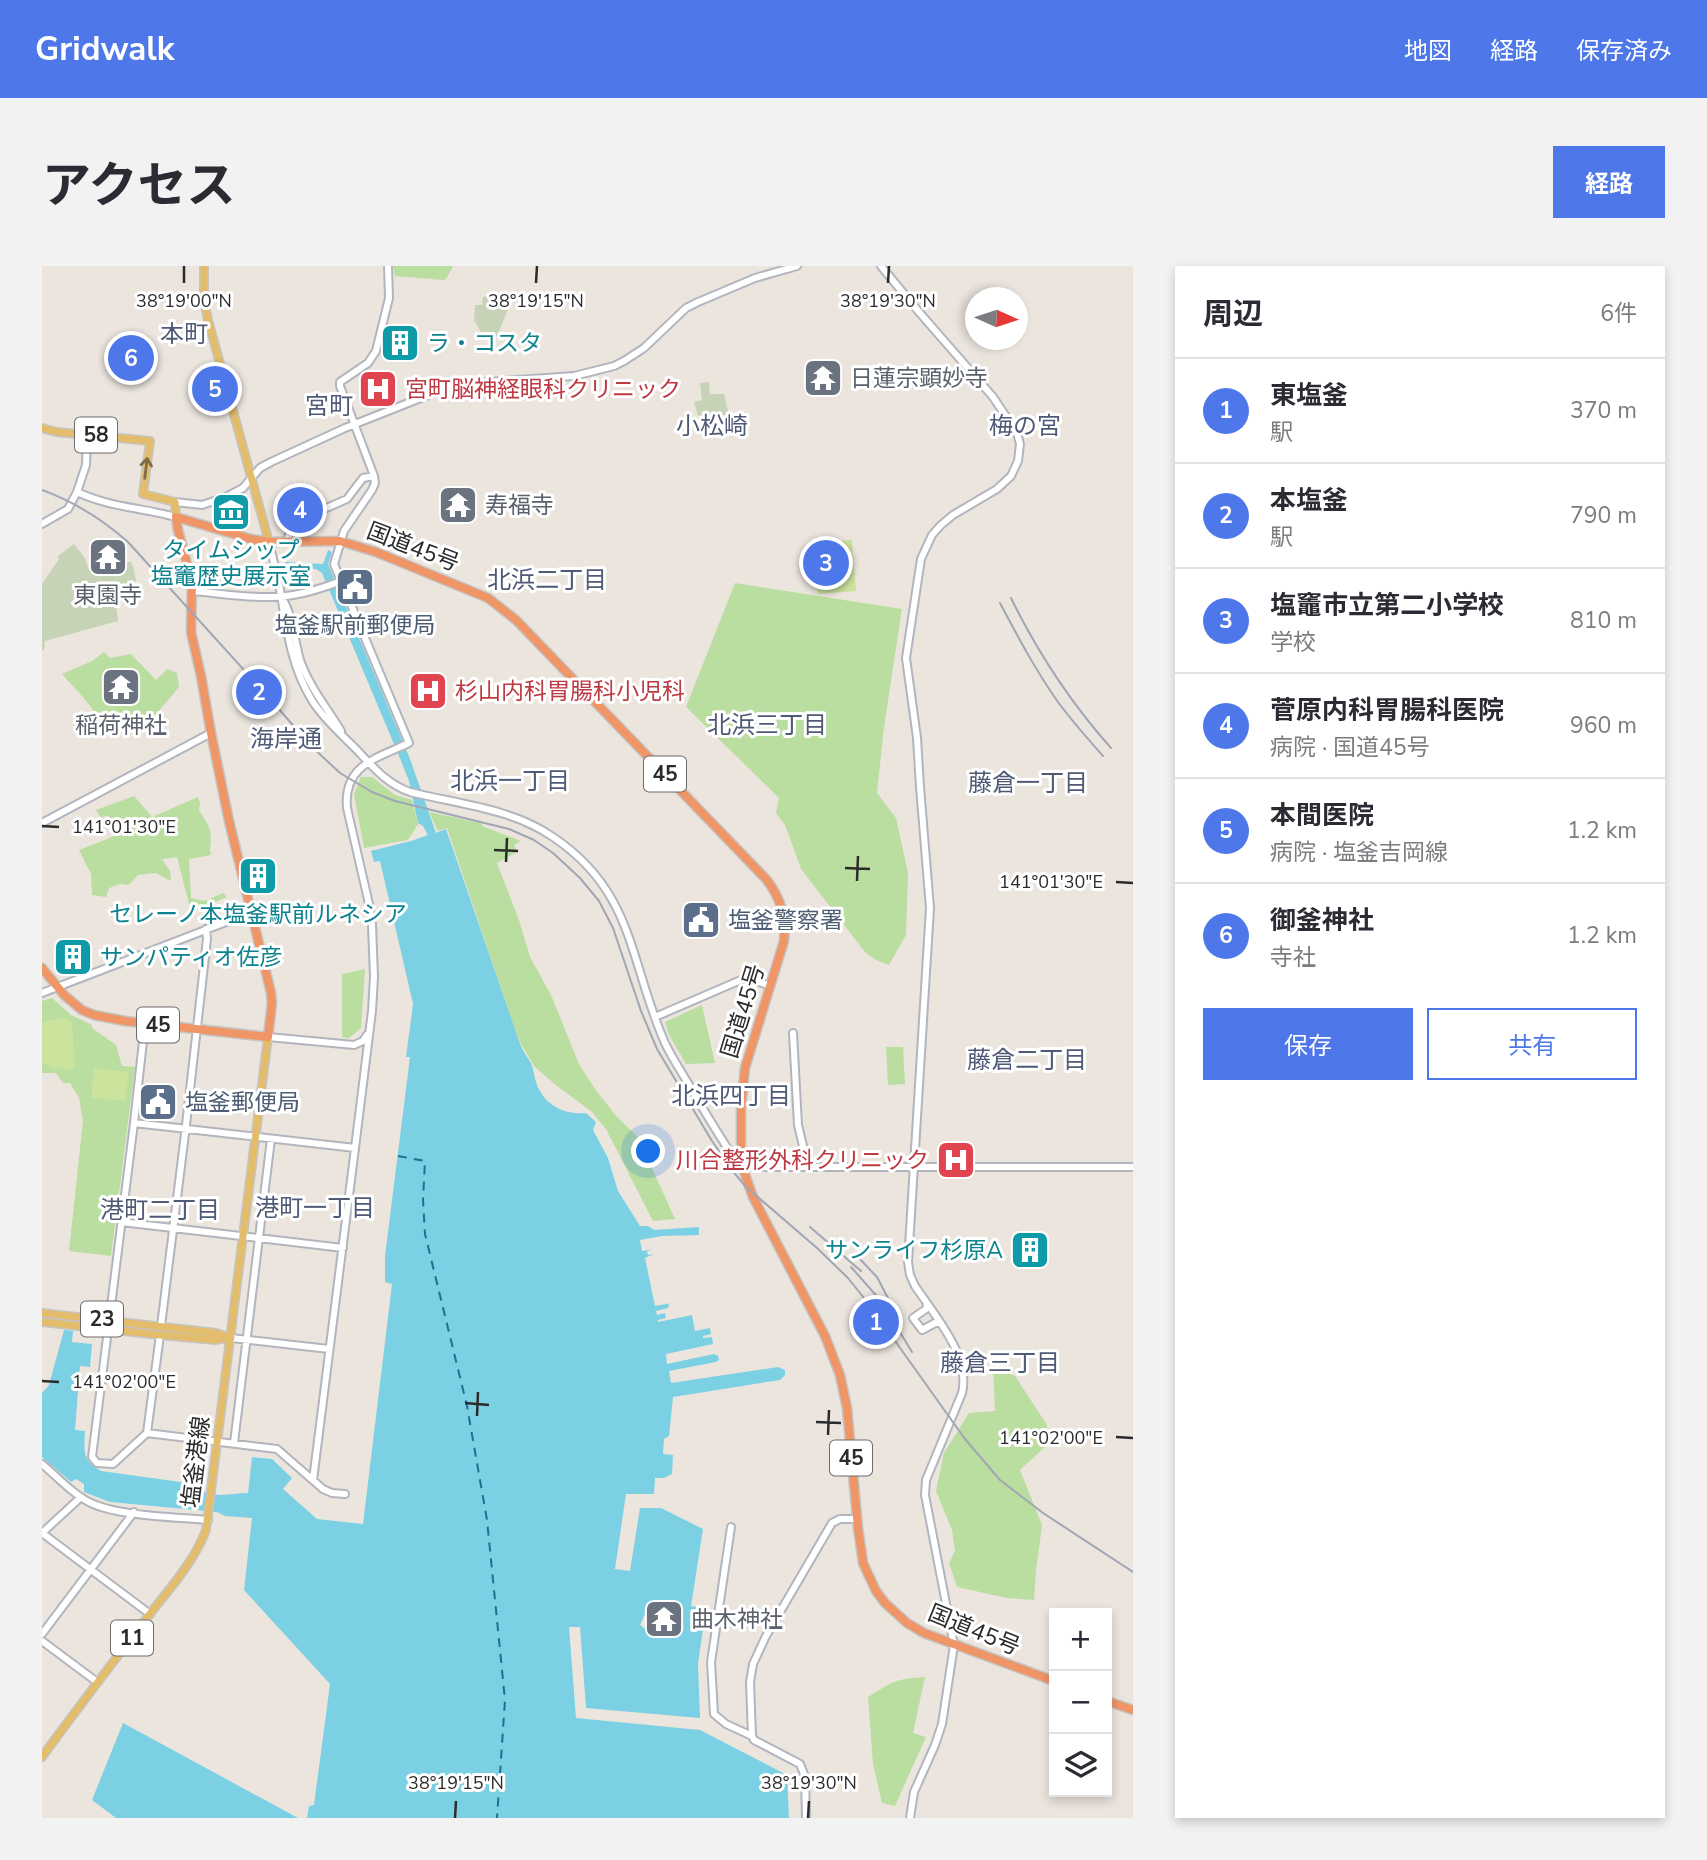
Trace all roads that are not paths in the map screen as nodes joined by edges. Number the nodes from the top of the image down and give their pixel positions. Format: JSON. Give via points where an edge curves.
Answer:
{"nodes":[{"id":1,"x":204,"y":266,"type":"edge"},
{"id":2,"x":388,"y":266,"type":"edge"},
{"id":3,"x":797,"y":266,"type":"edge"},
{"id":4,"x":881,"y":266,"type":"edge"},
{"id":5,"x":355,"y":424,"type":"junction"},
{"id":6,"x":42,"y":428,"type":"edge"},
{"id":7,"x":87,"y":435,"type":"junction"},
{"id":8,"x":252,"y":476,"type":"junction"},
{"id":9,"x":374,"y":476,"type":"junction"},
{"id":10,"x":78,"y":492,"type":"junction"},
{"id":11,"x":175,"y":502,"type":"junction"},
{"id":12,"x":176,"y":517,"type":"junction"},
{"id":13,"x":42,"y":524,"type":"edge"},
{"id":14,"x":340,"y":541,"type":"junction"},
{"id":15,"x":269,"y":542,"type":"junction"},
{"id":16,"x":288,"y":542,"type":"junction"},
{"id":17,"x":339,"y":582,"type":"junction"},
{"id":18,"x":193,"y":591,"type":"junction"},
{"id":19,"x":281,"y":597,"type":"junction"},
{"id":20,"x":211,"y":733,"type":"junction"},
{"id":21,"x":369,"y":763,"type":"junction"},
{"id":22,"x":42,"y":823,"type":"edge"},
{"id":23,"x":252,"y":912,"type":"junction"},
{"id":24,"x":205,"y":929,"type":"junction"},
{"id":25,"x":42,"y":968,"type":"edge"},
{"id":26,"x":770,"y":986,"type":"junction"},
{"id":27,"x":57,"y":987,"type":"junction"},
{"id":28,"x":42,"y":993,"type":"edge"},
{"id":29,"x":654,"y":1017,"type":"junction"},
{"id":30,"x":145,"y":1023,"type":"junction"},
{"id":31,"x":197,"y":1030,"type":"junction"},
{"id":32,"x":369,"y":1030,"type":"junction"},
{"id":33,"x":793,"y":1033,"type":"dead end"},
{"id":34,"x":268,"y":1037,"type":"junction"},
{"id":35,"x":134,"y":1123,"type":"junction"},
{"id":36,"x":186,"y":1128,"type":"junction"},
{"id":37,"x":255,"y":1136,"type":"junction"},
{"id":38,"x":271,"y":1139,"type":"junction"},
{"id":39,"x":355,"y":1149,"type":"junction"},
{"id":40,"x":741,"y":1163,"type":"junction"},
{"id":41,"x":804,"y":1167,"type":"junction"},
{"id":42,"x":1133,"y":1167,"type":"edge"},
{"id":43,"x":915,"y":1168,"type":"junction"},
{"id":44,"x":121,"y":1222,"type":"junction"},
{"id":45,"x":173,"y":1229,"type":"junction"},
{"id":46,"x":243,"y":1237,"type":"junction"},
{"id":47,"x":259,"y":1239,"type":"junction"},
{"id":48,"x":343,"y":1248,"type":"junction"},
{"id":49,"x":927,"y":1304,"type":"junction"},
{"id":50,"x":42,"y":1313,"type":"edge"},
{"id":51,"x":108,"y":1320,"type":"junction"},
{"id":52,"x":42,"y":1322,"type":"edge"},
{"id":53,"x":939,"y":1323,"type":"junction"},
{"id":54,"x":161,"y":1326,"type":"junction"},
{"id":55,"x":107,"y":1329,"type":"junction"},
{"id":56,"x":160,"y":1335,"type":"junction"},
{"id":57,"x":230,"y":1338,"type":"junction"},
{"id":58,"x":246,"y":1339,"type":"junction"},
{"id":59,"x":329,"y":1349,"type":"junction"},
{"id":60,"x":147,"y":1433,"type":"junction"},
{"id":61,"x":218,"y":1442,"type":"junction"},
{"id":62,"x":234,"y":1443,"type":"junction"},
{"id":63,"x":42,"y":1464,"type":"edge"},
{"id":64,"x":313,"y":1480,"type":"junction"},
{"id":65,"x":345,"y":1494,"type":"dead end"},
{"id":66,"x":81,"y":1497,"type":"junction"},
{"id":67,"x":134,"y":1512,"type":"junction"},
{"id":68,"x":209,"y":1516,"type":"junction"},
{"id":69,"x":857,"y":1519,"type":"junction"},
{"id":70,"x":731,"y":1527,"type":"dead end"},
{"id":71,"x":42,"y":1533,"type":"edge"},
{"id":72,"x":90,"y":1569,"type":"junction"},
{"id":73,"x":150,"y":1614,"type":"junction"},
{"id":74,"x":42,"y":1634,"type":"edge"},
{"id":75,"x":42,"y":1641,"type":"edge"},
{"id":76,"x":954,"y":1645,"type":"junction"},
{"id":77,"x":1049,"y":1679,"type":"edge"},
{"id":78,"x":97,"y":1682,"type":"junction"},
{"id":79,"x":1112,"y":1703,"type":"edge"},
{"id":80,"x":1133,"y":1710,"type":"edge"},
{"id":81,"x":752,"y":1736,"type":"junction"},
{"id":82,"x":42,"y":1757,"type":"edge"},
{"id":83,"x":806,"y":1818,"type":"edge"},
{"id":84,"x":910,"y":1818,"type":"edge"}],
"edges":[{"from":1,"to":8,"type":"main road","via":[[208,320]]},
{"from":2,"to":5,"type":"street","via":[[389,298],[376,351],[368,363],[340,382]]},
{"from":3,"to":5,"type":"street","via":[[752,279],[687,308],[645,348],[614,366],[574,376],[446,388]]},
{"from":4,"to":43,"type":"street","via":[[993,397],[1020,444],[1011,476],[941,525],[924,549],[918,570],[906,658],[920,763],[930,908]]},
{"from":5,"to":8,"type":"street","via":[[271,462]]},
{"from":5,"to":9,"type":"street"},
{"from":6,"to":7,"type":"main road","number":"58"},
{"from":7,"to":10,"type":"street","via":[[86,465]]},
{"from":11,"to":7,"type":"main road","number":"58","one_way":true,"via":[[143,495],[150,440]]},
{"from":8,"to":11,"type":"street","via":[[243,488],[212,502]]},
{"from":8,"to":15,"type":"main road"},
{"from":9,"to":14,"type":"street","via":[[372,490]]},
{"from":9,"to":16,"type":"street","via":[[363,478],[347,499],[290,524]]},
{"from":10,"to":12,"type":"street","via":[[99,501]]},
{"from":10,"to":13,"type":"street","via":[[68,509]]},
{"from":11,"to":12,"type":"main road"},
{"from":12,"to":15,"type":"highway","name":"国道45号","number":"45"},
{"from":12,"to":18,"type":"highway"},
{"from":14,"to":16,"type":"highway","name":"国道45号","number":"45"},
{"from":14,"to":17,"type":"street","via":[[334,564]]},
{"from":14,"to":26,"type":"highway","name":"国道45号","number":"45","via":[[488,598],[572,677],[772,887],[782,908],[785,931]]},
{"from":15,"to":16,"type":"highway","name":"国道45号","number":"45"},
{"from":15,"to":19,"type":"street"},
{"from":17,"to":19,"type":"street"},
{"from":17,"to":21,"type":"street","via":[[410,743]]},
{"from":18,"to":19,"type":"street"},
{"from":18,"to":20,"type":"highway","via":[[191,632]]},
{"from":19,"to":21,"type":"street","via":[[303,685],[327,721]]},
{"from":20,"to":22,"type":"street"},
{"from":20,"to":23,"type":"highway"},
{"from":21,"to":29,"type":"street","via":[[388,782],[410,792],[520,820],[552,836],[586,864],[622,916]]},
{"from":21,"to":32,"type":"street","via":[[354,775],[346,797],[372,925]]},
{"from":23,"to":24,"type":"street"},
{"from":23,"to":34,"type":"highway","via":[[271,993]]},
{"from":24,"to":27,"type":"street"},
{"from":24,"to":31,"type":"street"},
{"from":25,"to":27,"type":"highway","number":"45"},
{"from":26,"to":29,"type":"street","via":[[743,979]]},
{"from":26,"to":40,"type":"highway","name":"国道45号","number":"45","via":[[745,1068]]},
{"from":27,"to":28,"type":"street"},
{"from":27,"to":30,"type":"highway","number":"45","via":[[73,1004],[93,1015]]},
{"from":29,"to":40,"type":"street","via":[[674,1060]]},
{"from":30,"to":31,"type":"highway","number":"45"},
{"from":30,"to":35,"type":"street"},
{"from":31,"to":34,"type":"highway","number":"45"},
{"from":31,"to":36,"type":"street"},
{"from":32,"to":34,"type":"street","via":[[363,1041],[354,1045]]},
{"from":32,"to":39,"type":"street"},
{"from":33,"to":41,"type":"street"},
{"from":34,"to":37,"type":"main road","name":"塩釜港線","number":"11"},
{"from":35,"to":36,"type":"street"},
{"from":35,"to":44,"type":"street"},
{"from":36,"to":37,"type":"street"},
{"from":36,"to":45,"type":"street"},
{"from":37,"to":38,"type":"street"},
{"from":37,"to":46,"type":"main road","name":"塩釜港線","number":"11"},
{"from":38,"to":39,"type":"street"},
{"from":38,"to":47,"type":"street"},
{"from":39,"to":48,"type":"street"},
{"from":40,"to":41,"type":"street"},
{"from":40,"to":69,"type":"highway","name":"国道45号","number":"45","via":[[753,1197],[825,1336],[840,1375]]},
{"from":41,"to":43,"type":"street"},
{"from":42,"to":43,"type":"street"},
{"from":43,"to":49,"type":"street","via":[[908,1262],[915,1286]]},
{"from":44,"to":45,"type":"street"},
{"from":44,"to":51,"type":"street"},
{"from":45,"to":46,"type":"street"},
{"from":45,"to":54,"type":"street"},
{"from":46,"to":47,"type":"street"},
{"from":46,"to":57,"type":"main road","name":"塩釜港線","number":"11"},
{"from":47,"to":48,"type":"street"},
{"from":47,"to":58,"type":"street"},
{"from":48,"to":59,"type":"street"},
{"from":49,"to":53,"type":"street"},
{"from":49,"to":53,"type":"street","via":[[914,1318],[922,1330]]},
{"from":50,"to":51,"type":"main road","number":"23"},
{"from":51,"to":54,"type":"main road","number":"23"},
{"from":51,"to":55,"type":"street"},
{"from":52,"to":55,"type":"main road","number":"23"},
{"from":53,"to":76,"type":"street","via":[[958,1353],[965,1381],[926,1480],[925,1494]]},
{"from":54,"to":57,"type":"main road","number":"23"},
{"from":55,"to":56,"type":"main road","number":"23"},
{"from":55,"to":60,"type":"street","via":[[92,1457],[113,1464]]},
{"from":56,"to":57,"type":"main road","number":"23"},
{"from":56,"to":60,"type":"street"},
{"from":57,"to":58,"type":"street"},
{"from":57,"to":61,"type":"main road","name":"塩釜港線","number":"11"},
{"from":58,"to":59,"type":"street"},
{"from":58,"to":62,"type":"street"},
{"from":59,"to":64,"type":"street"},
{"from":60,"to":61,"type":"street"},
{"from":61,"to":62,"type":"street"},
{"from":61,"to":68,"type":"main road","name":"塩釜港線","number":"11"},
{"from":62,"to":64,"type":"street","via":[[277,1449]]},
{"from":63,"to":66,"type":"street"},
{"from":64,"to":65,"type":"street","via":[[332,1493]]},
{"from":66,"to":67,"type":"street","via":[[99,1506]]},
{"from":66,"to":71,"type":"street"},
{"from":67,"to":68,"type":"street"},
{"from":67,"to":72,"type":"street"},
{"from":68,"to":73,"type":"main road","name":"塩釜港線","number":"11","via":[[200,1547]]},
{"from":69,"to":76,"type":"highway","name":"国道45号","number":"45","via":[[863,1563],[885,1603],[907,1623]]},
{"from":69,"to":81,"type":"street","via":[[832,1524],[766,1636],[750,1682]]},
{"from":70,"to":81,"type":"street","via":[[711,1662],[714,1714]]},
{"from":71,"to":72,"type":"street"},
{"from":72,"to":73,"type":"street"},
{"from":72,"to":74,"type":"street"},
{"from":73,"to":78,"type":"main road","name":"塩釜港線","number":"11"},
{"from":75,"to":78,"type":"street"},
{"from":76,"to":77,"type":"highway","name":"国道45号","number":"45"},
{"from":76,"to":84,"type":"street","via":[[942,1724],[914,1792]]},
{"from":78,"to":82,"type":"main road","name":"塩釜港線","number":"11"},
{"from":79,"to":80,"type":"highway"},
{"from":81,"to":83,"type":"street","via":[[800,1764],[805,1777]]}]}
